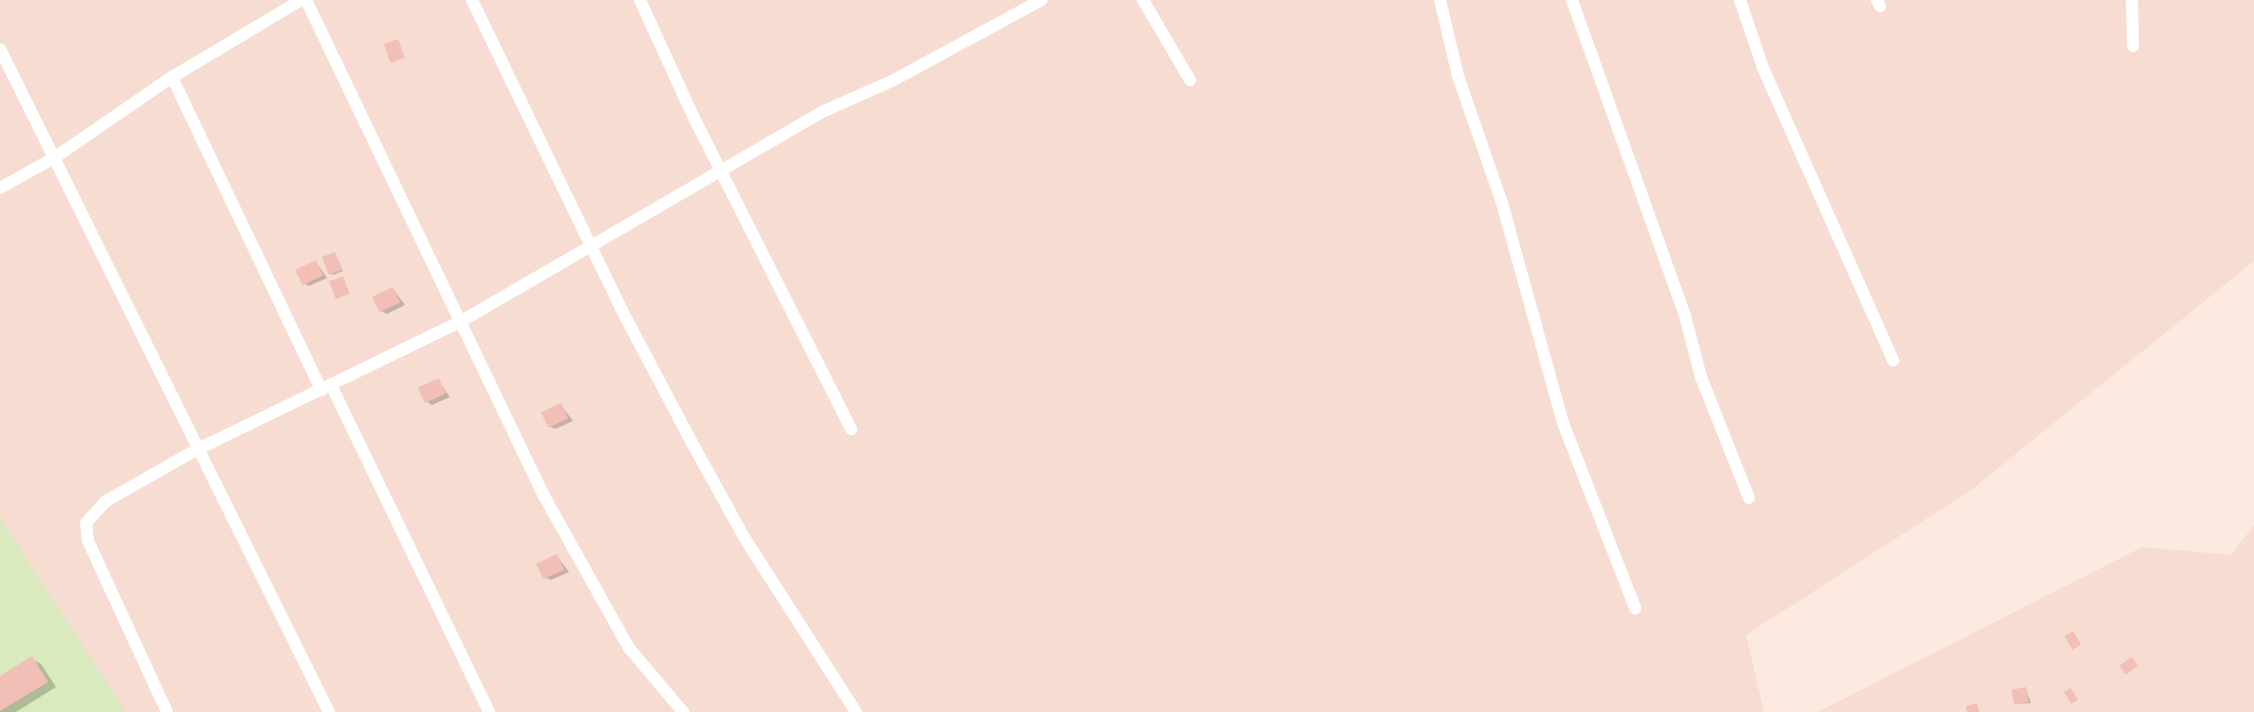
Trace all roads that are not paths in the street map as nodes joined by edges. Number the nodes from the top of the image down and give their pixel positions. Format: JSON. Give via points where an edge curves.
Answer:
{"nodes":[{"id":1,"x":303,"y":0,"type":"edge"},
{"id":2,"x":472,"y":0,"type":"edge"},
{"id":3,"x":640,"y":0,"type":"edge"},
{"id":4,"x":1041,"y":0,"type":"edge"},
{"id":5,"x":1143,"y":0,"type":"edge"},
{"id":6,"x":1440,"y":0,"type":"edge"},
{"id":7,"x":1572,"y":0,"type":"edge"},
{"id":8,"x":1740,"y":0,"type":"edge"},
{"id":9,"x":2133,"y":0,"type":"edge"},
{"id":10,"x":2133,"y":46,"type":"dead end"},
{"id":11,"x":0,"y":49,"type":"edge"},
{"id":12,"x":172,"y":77,"type":"junction"},
{"id":13,"x":1190,"y":80,"type":"dead end"},
{"id":14,"x":54,"y":158,"type":"junction"},
{"id":15,"x":721,"y":173,"type":"junction"},
{"id":16,"x":0,"y":188,"type":"edge"},
{"id":17,"x":590,"y":247,"type":"junction"},
{"id":18,"x":458,"y":323,"type":"junction"},
{"id":19,"x":1893,"y":360,"type":"dead end"},
{"id":20,"x":326,"y":387,"type":"junction"},
{"id":21,"x":850,"y":429,"type":"dead end"},
{"id":22,"x":198,"y":449,"type":"junction"},
{"id":23,"x":1749,"y":498,"type":"dead end"},
{"id":24,"x":1635,"y":608,"type":"dead end"},
{"id":25,"x":167,"y":712,"type":"edge"},
{"id":26,"x":329,"y":712,"type":"edge"},
{"id":27,"x":489,"y":712,"type":"edge"},
{"id":28,"x":683,"y":712,"type":"edge"},
{"id":29,"x":856,"y":712,"type":"edge"}],
"edges":[{"from":1,"to":12,"type":"street"},
{"from":1,"to":18,"type":"street"},
{"from":2,"to":17,"type":"street"},
{"from":3,"to":15,"type":"street"},
{"from":4,"to":15,"type":"street","via":[[892,81],[822,112]]},
{"from":5,"to":13,"type":"street"},
{"from":6,"to":24,"type":"street","via":[[1458,76],[1510,229],[1563,423]]},
{"from":7,"to":23,"type":"street","via":[[1685,316],[1701,377]]},
{"from":8,"to":19,"type":"street","via":[[1763,68]]},
{"from":9,"to":10,"type":"street"},
{"from":11,"to":14,"type":"street"},
{"from":12,"to":14,"type":"street"},
{"from":12,"to":20,"type":"street"},
{"from":14,"to":16,"type":"street"},
{"from":14,"to":22,"type":"street"},
{"from":15,"to":17,"type":"street"},
{"from":15,"to":21,"type":"street"},
{"from":17,"to":18,"type":"street"},
{"from":17,"to":29,"type":"street","via":[[744,537]]},
{"from":18,"to":20,"type":"street"},
{"from":18,"to":28,"type":"street","via":[[544,496],[616,626]]},
{"from":20,"to":22,"type":"street"},
{"from":20,"to":27,"type":"street"},
{"from":22,"to":25,"type":"street","via":[[106,501],[86,523],[91,552]]},
{"from":22,"to":26,"type":"street"}]}
